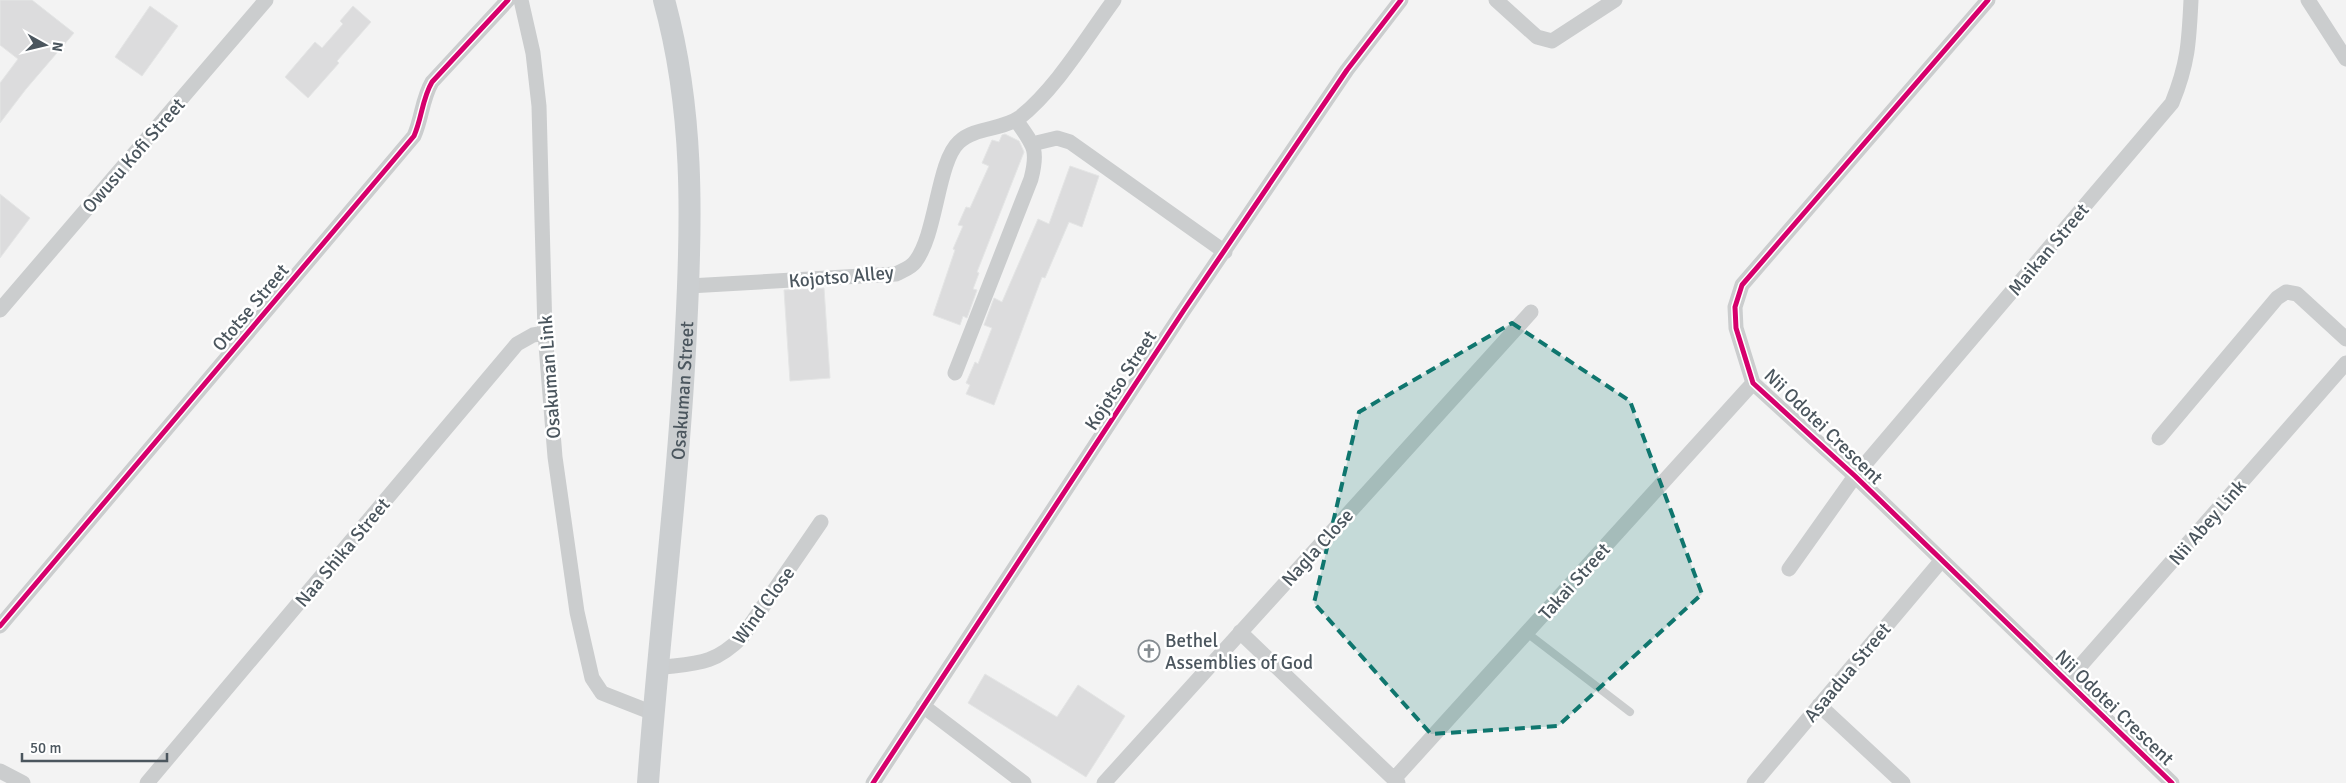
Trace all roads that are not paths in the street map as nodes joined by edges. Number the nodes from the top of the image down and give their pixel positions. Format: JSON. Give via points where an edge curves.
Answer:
{"nodes":[{"id":1,"x":266,"y":0,"type":"edge"},
{"id":2,"x":508,"y":0,"type":"edge"},
{"id":3,"x":522,"y":0,"type":"edge"},
{"id":4,"x":1114,"y":0,"type":"edge"},
{"id":5,"x":1401,"y":0,"type":"edge"},
{"id":6,"x":1496,"y":0,"type":"edge"},
{"id":7,"x":1615,"y":0,"type":"edge"},
{"id":8,"x":1988,"y":0,"type":"edge"},
{"id":9,"x":2191,"y":0,"type":"edge"},
{"id":10,"x":666,"y":1,"type":"edge"},
{"id":11,"x":2313,"y":2,"type":"edge"},
{"id":12,"x":2346,"y":58,"type":"edge"},
{"id":13,"x":1016,"y":120,"type":"junction"},
{"id":14,"x":1032,"y":144,"type":"junction"},
{"id":15,"x":1225,"y":252,"type":"junction"},
{"id":16,"x":688,"y":286,"type":"junction"},
{"id":17,"x":0,"y":310,"type":"edge"},
{"id":18,"x":1531,"y":312,"type":"dead end"},
{"id":19,"x":545,"y":333,"type":"junction"},
{"id":20,"x":2346,"y":339,"type":"edge"},
{"id":21,"x":2346,"y":363,"type":"edge"},
{"id":22,"x":955,"y":373,"type":"dead end"},
{"id":23,"x":1753,"y":383,"type":"junction"},
{"id":24,"x":2159,"y":438,"type":"dead end"},
{"id":25,"x":1855,"y":476,"type":"junction"},
{"id":26,"x":821,"y":522,"type":"dead end"},
{"id":27,"x":1941,"y":561,"type":"junction"},
{"id":28,"x":1790,"y":569,"type":"dead end"},
{"id":29,"x":0,"y":626,"type":"edge"},
{"id":30,"x":1240,"y":632,"type":"junction"},
{"id":31,"x":1527,"y":633,"type":"junction"},
{"id":32,"x":658,"y":668,"type":"junction"},
{"id":33,"x":2067,"y":681,"type":"junction"},
{"id":34,"x":923,"y":706,"type":"junction"},
{"id":35,"x":1819,"y":706,"type":"junction"},
{"id":36,"x":1630,"y":712,"type":"dead end"},
{"id":37,"x":653,"y":714,"type":"junction"},
{"id":38,"x":0,"y":771,"type":"edge"},
{"id":39,"x":1396,"y":781,"type":"edge"},
{"id":40,"x":23,"y":783,"type":"edge"},
{"id":41,"x":147,"y":783,"type":"edge"},
{"id":42,"x":648,"y":783,"type":"edge"},
{"id":43,"x":873,"y":783,"type":"edge"},
{"id":44,"x":1024,"y":783,"type":"edge"},
{"id":45,"x":1104,"y":783,"type":"edge"},
{"id":46,"x":1754,"y":783,"type":"edge"},
{"id":47,"x":1903,"y":783,"type":"edge"},
{"id":48,"x":2172,"y":783,"type":"edge"}],
"edges":[{"from":1,"to":17,"type":"street","name":"Owusu Kofi Street"},
{"from":2,"to":29,"type":"street","name":"Ototse Street","via":[[432,82],[424,96],[414,136]]},
{"from":3,"to":19,"type":"street","name":"Osakuman Link","via":[[539,106]]},
{"from":4,"to":13,"type":"street","name":"Kojotso Alley","via":[[1054,81]]},
{"from":5,"to":15,"type":"street","name":"Kojotso Street","via":[[1347,70]]},
{"from":6,"to":7,"type":"street","via":[[1537,37],[1552,40]]},
{"from":8,"to":23,"type":"street","name":"Nii Odotei Crescent","via":[[1742,285],[1735,306],[1736,328]]},
{"from":9,"to":25,"type":"street","name":"Maikan Street","via":[[2185,67],[2172,103]]},
{"from":10,"to":16,"type":"street","name":"Osakuman Street","via":[[683,88],[688,134],[691,182]]},
{"from":11,"to":12,"type":"street"},
{"from":13,"to":14,"type":"street"},
{"from":13,"to":16,"type":"street","name":"Kojotso Alley","via":[[981,130],[959,142],[949,159],[926,240],[914,264],[896,274]]},
{"from":14,"to":15,"type":"street","via":[[1057,138],[1070,142]]},
{"from":14,"to":22,"type":"street","via":[[1036,159],[1031,179]]},
{"from":15,"to":34,"type":"street","name":"Kojotso Street"},
{"from":16,"to":32,"type":"street","name":"Osakuman Street","via":[[683,393]]},
{"from":18,"to":30,"type":"street","name":"Nagla Close"},
{"from":19,"to":37,"type":"street","name":"Osakuman Link","via":[[555,457],[577,612],[592,678],[602,693]]},
{"from":19,"to":41,"type":"street","name":"Naa Shika Street","via":[[533,335],[517,344]]},
{"from":20,"to":24,"type":"street","via":[[2297,294],[2286,292],[2277,298]]},
{"from":21,"to":33,"type":"street","name":"Nii Abey Link"},
{"from":23,"to":25,"type":"street","name":"Nii Odotei Crescent"},
{"from":23,"to":31,"type":"street","name":"Takai Street"},
{"from":25,"to":27,"type":"street","name":"Nii Odotei Crescent"},
{"from":25,"to":28,"type":"street","name":"Maikan Street"},
{"from":26,"to":32,"type":"street","name":"Wind Close","via":[[742,638],[727,652],[708,661]]},
{"from":27,"to":33,"type":"street","name":"Nii Odotei Crescent"},
{"from":27,"to":35,"type":"street","name":"Asaadua Street"},
{"from":30,"to":39,"type":"street"},
{"from":30,"to":45,"type":"street","name":"Nagla Close"},
{"from":31,"to":36,"type":"lane"},
{"from":31,"to":39,"type":"street","name":"Takai Street"},
{"from":32,"to":37,"type":"street","name":"Osakuman Street"},
{"from":33,"to":48,"type":"street","name":"Nii Odotei Crescent"},
{"from":34,"to":43,"type":"street","name":"Kojotso Street"},
{"from":34,"to":44,"type":"street"},
{"from":35,"to":46,"type":"street","name":"Asaadua Street"},
{"from":35,"to":47,"type":"street"},
{"from":37,"to":42,"type":"street","name":"Osakuman Street"},
{"from":38,"to":40,"type":"street"}]}
